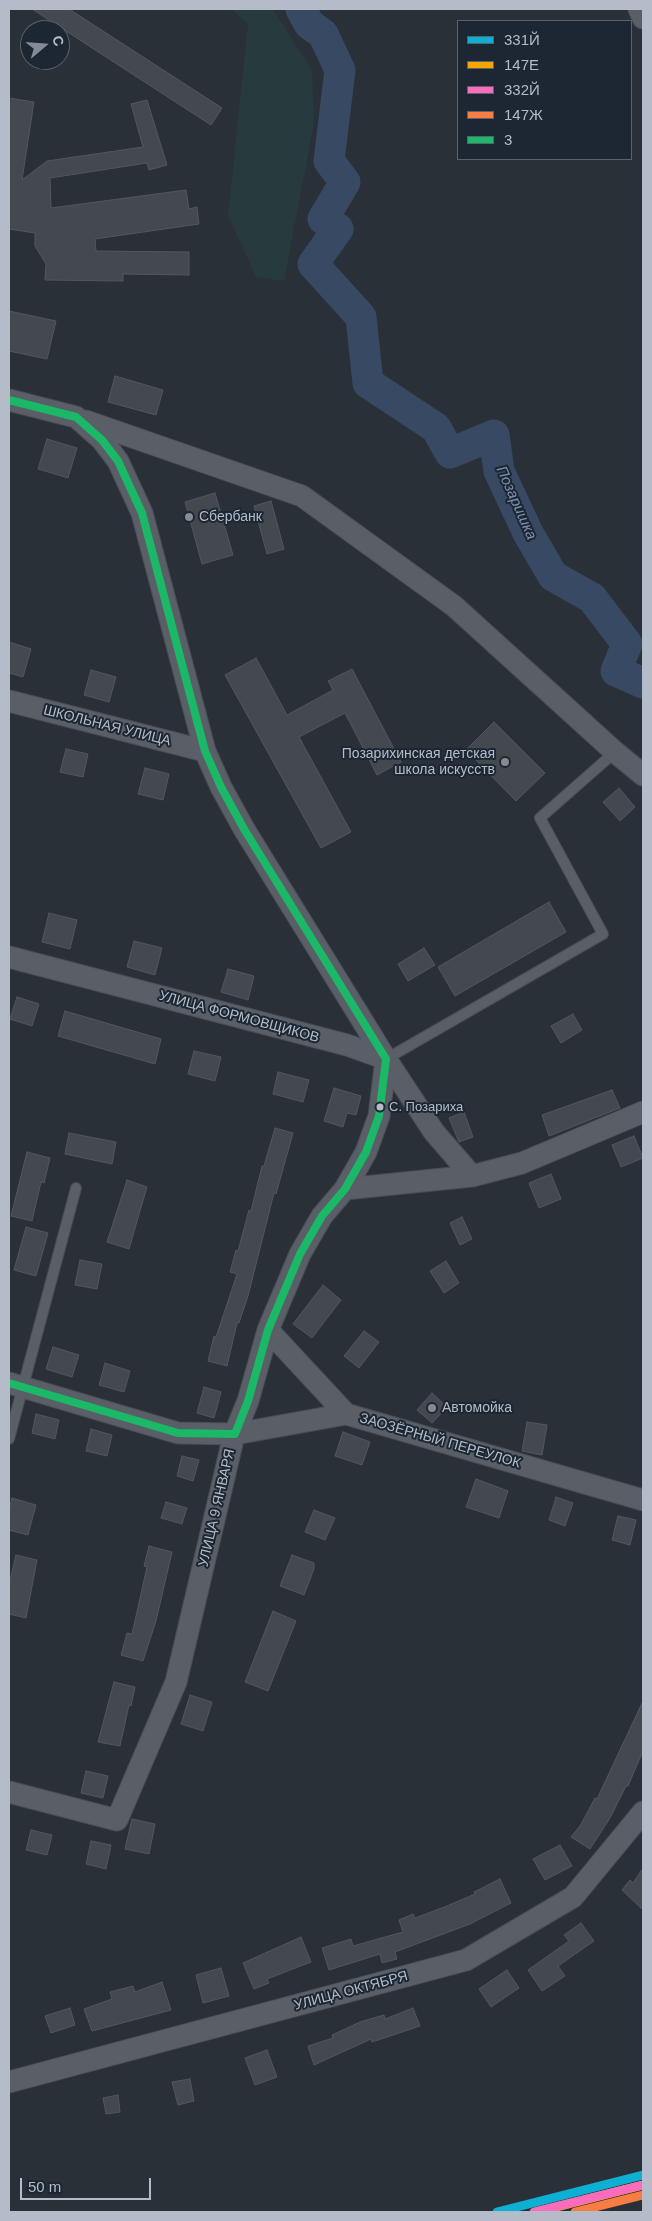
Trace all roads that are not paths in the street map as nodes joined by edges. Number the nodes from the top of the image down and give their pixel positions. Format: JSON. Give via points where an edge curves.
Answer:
{"nodes":[{"id":1,"x":639,"y":9,"type":"edge"},
{"id":2,"x":643,"y":18,"type":"edge"},
{"id":3,"x":9,"y":400,"type":"edge"},
{"id":4,"x":76,"y":417,"type":"junction"},
{"id":5,"x":9,"y":702,"type":"edge"},
{"id":6,"x":205,"y":751,"type":"junction"},
{"id":7,"x":615,"y":752,"type":"junction"},
{"id":8,"x":643,"y":774,"type":"edge"},
{"id":9,"x":9,"y":957,"type":"edge"},
{"id":10,"x":386,"y":1058,"type":"junction"},
{"id":11,"x":643,"y":1112,"type":"edge"},
{"id":12,"x":472,"y":1176,"type":"junction"},
{"id":13,"x":76,"y":1188,"type":"dead end"},
{"id":14,"x":345,"y":1188,"type":"junction"},
{"id":15,"x":268,"y":1330,"type":"junction"},
{"id":16,"x":16,"y":1385,"type":"edge"},
{"id":17,"x":346,"y":1414,"type":"junction"},
{"id":18,"x":235,"y":1434,"type":"junction"},
{"id":19,"x":9,"y":1440,"type":"edge"},
{"id":20,"x":643,"y":1500,"type":"edge"},
{"id":21,"x":9,"y":1792,"type":"edge"},
{"id":22,"x":643,"y":1812,"type":"edge"},
{"id":23,"x":9,"y":2082,"type":"edge"}],
"edges":[{"from":1,"to":2,"type":"street"},
{"from":3,"to":4,"type":"street"},
{"from":4,"to":6,"type":"street","via":[[102,440],[118,461],[142,513]]},
{"from":4,"to":7,"type":"street","via":[[302,496],[454,606]]},
{"from":5,"to":6,"type":"street","name":"ШКОЛЬНАЯ УЛИЦА"},
{"from":6,"to":10,"type":"street","via":[[244,829]]},
{"from":7,"to":8,"type":"street"},
{"from":7,"to":10,"type":"lane","via":[[540,818],[603,934]]},
{"from":9,"to":10,"type":"street","name":"УЛИЦА ФОРМОВЩИКОВ"},
{"from":10,"to":12,"type":"street","via":[[434,1132]]},
{"from":10,"to":14,"type":"street","name":"УЛИЦА 9 ЯНВАРЯ","via":[[379,1116],[366,1152]]},
{"from":11,"to":12,"type":"street","via":[[522,1163]]},
{"from":12,"to":14,"type":"street"},
{"from":13,"to":16,"type":"lane"},
{"from":14,"to":15,"type":"street","name":"УЛИЦА 9 ЯНВАРЯ","via":[[322,1216],[300,1254]]},
{"from":15,"to":17,"type":"street"},
{"from":15,"to":18,"type":"street","name":"УЛИЦА 9 ЯНВАРЯ"},
{"from":16,"to":18,"type":"street","name":"ЗАОЗЁРНЫЙ ПЕРЕУЛОК","via":[[178,1434]]},
{"from":16,"to":19,"type":"lane"},
{"from":17,"to":18,"type":"street","name":"ЗАОЗЁРНЫЙ ПЕРЕУЛОК"},
{"from":17,"to":20,"type":"street","name":"ЗАОЗЁРНЫЙ ПЕРЕУЛОК"},
{"from":18,"to":21,"type":"street","name":"УЛИЦА 9 ЯНВАРЯ","via":[[176,1682],[120,1812],[51,1803]]},
{"from":22,"to":23,"type":"street","name":"УЛИЦА ОКТЯБРЯ","via":[[574,1897],[466,1960]]}]}
